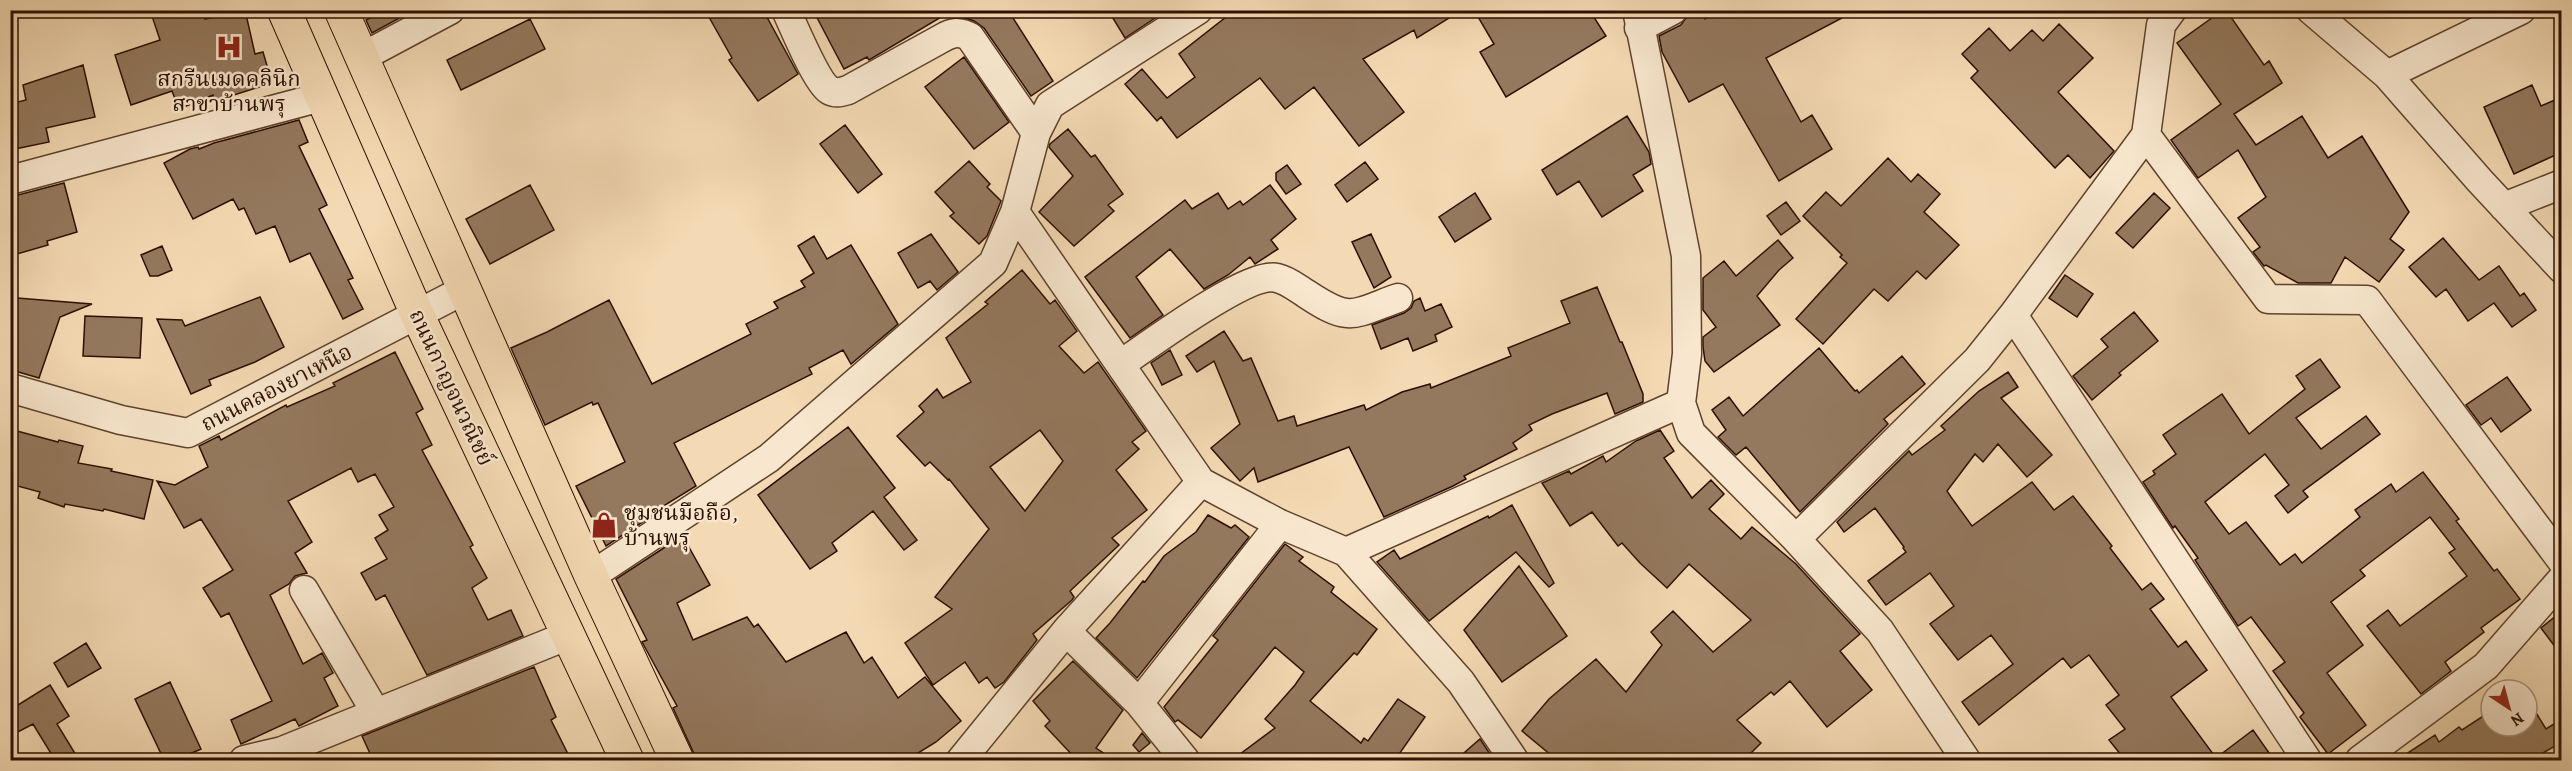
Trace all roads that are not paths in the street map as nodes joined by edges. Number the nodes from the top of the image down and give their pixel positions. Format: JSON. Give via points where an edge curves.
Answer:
{"nodes":[{"id":1,"x":284,"y":10,"type":"edge"},
{"id":2,"x":341,"y":10,"type":"edge"},
{"id":3,"x":450,"y":10,"type":"edge"},
{"id":4,"x":786,"y":10,"type":"edge"},
{"id":5,"x":1198,"y":10,"type":"edge"},
{"id":6,"x":1673,"y":10,"type":"edge"},
{"id":7,"x":2172,"y":10,"type":"edge"},
{"id":8,"x":2311,"y":10,"type":"edge"},
{"id":9,"x":2521,"y":10,"type":"edge"},
{"id":10,"x":1638,"y":19,"type":"edge"},
{"id":11,"x":362,"y":57,"type":"junction"},
{"id":12,"x":2387,"y":75,"type":"junction"},
{"id":13,"x":321,"y":97,"type":"junction"},
{"id":14,"x":1036,"y":133,"type":"junction"},
{"id":15,"x":2146,"y":135,"type":"junction"},
{"id":16,"x":10,"y":180,"type":"edge"},
{"id":17,"x":2562,"y":184,"type":"edge"},
{"id":18,"x":2504,"y":207,"type":"junction"},
{"id":19,"x":1015,"y":212,"type":"junction"},
{"id":20,"x":2562,"y":269,"type":"edge"},
{"id":21,"x":464,"y":290,"type":"junction"},
{"id":22,"x":1398,"y":298,"type":"dead end"},
{"id":23,"x":417,"y":314,"type":"junction"},
{"id":24,"x":2013,"y":315,"type":"junction"},
{"id":25,"x":1121,"y":364,"type":"junction"},
{"id":26,"x":10,"y":388,"type":"edge"},
{"id":27,"x":1681,"y":403,"type":"junction"},
{"id":28,"x":1201,"y":482,"type":"junction"},
{"id":29,"x":1280,"y":524,"type":"junction"},
{"id":30,"x":1796,"y":538,"type":"junction"},
{"id":31,"x":1346,"y":552,"type":"junction"},
{"id":32,"x":2562,"y":561,"type":"edge"},
{"id":33,"x":591,"y":576,"type":"junction"},
{"id":34,"x":2562,"y":579,"type":"edge"},
{"id":35,"x":304,"y":590,"type":"dead end"},
{"id":36,"x":1066,"y":631,"type":"junction"},
{"id":37,"x":569,"y":635,"type":"junction"},
{"id":38,"x":1139,"y":703,"type":"junction"},
{"id":39,"x":376,"y":713,"type":"junction"},
{"id":40,"x":244,"y":760,"type":"edge"},
{"id":41,"x":627,"y":760,"type":"edge"},
{"id":42,"x":677,"y":760,"type":"edge"},
{"id":43,"x":962,"y":760,"type":"edge"},
{"id":44,"x":1185,"y":760,"type":"edge"},
{"id":45,"x":1514,"y":760,"type":"edge"},
{"id":46,"x":1966,"y":760,"type":"edge"},
{"id":47,"x":2307,"y":760,"type":"edge"},
{"id":48,"x":2360,"y":760,"type":"edge"}],
"edges":[{"from":1,"to":13,"type":"highway","name":"ถนนกาญจนวณิชย์"},
{"from":2,"to":11,"type":"highway"},
{"from":3,"to":11,"type":"street"},
{"from":4,"to":14,"type":"street","via":[[820,78],[836,93],[946,36],[956,33],[970,37]]},
{"from":5,"to":14,"type":"street","via":[[1050,105]]},
{"from":6,"to":10,"type":"street"},
{"from":7,"to":15,"type":"street","via":[[2161,25]]},
{"from":8,"to":12,"type":"street"},
{"from":9,"to":12,"type":"street"},
{"from":10,"to":27,"type":"street","via":[[1686,256],[1687,354]]},
{"from":11,"to":21,"type":"highway"},
{"from":12,"to":18,"type":"street"},
{"from":13,"to":16,"type":"street"},
{"from":13,"to":23,"type":"highway","name":"ถนนกาญจนวณิชย์"},
{"from":14,"to":19,"type":"street"},
{"from":15,"to":24,"type":"street"},
{"from":15,"to":32,"type":"street","via":[[2268,299],[2367,300]]},
{"from":17,"to":18,"type":"street"},
{"from":18,"to":20,"type":"street"},
{"from":19,"to":25,"type":"street"},
{"from":19,"to":33,"type":"street","via":[[993,263],[769,458]]},
{"from":21,"to":23,"type":"street","name":"ถนนคลองยาเหนือ"},
{"from":21,"to":33,"type":"highway"},
{"from":22,"to":25,"type":"street","via":[[1355,314],[1339,314],[1276,277],[1257,279],[1228,293]]},
{"from":23,"to":26,"type":"street","name":"ถนนคลองยาเหนือ","via":[[188,433],[121,420]]},
{"from":23,"to":37,"type":"highway","name":"ถนนกาญจนวณิชย์"},
{"from":24,"to":30,"type":"street","via":[[1977,360]]},
{"from":24,"to":47,"type":"street"},
{"from":25,"to":28,"type":"street"},
{"from":27,"to":30,"type":"street","via":[[1691,433]]},
{"from":27,"to":31,"type":"street"},
{"from":28,"to":29,"type":"street"},
{"from":28,"to":36,"type":"street"},
{"from":29,"to":31,"type":"street"},
{"from":29,"to":38,"type":"street"},
{"from":30,"to":46,"type":"street","via":[[1880,631]]},
{"from":31,"to":45,"type":"street","via":[[1461,682]]},
{"from":33,"to":42,"type":"highway"},
{"from":34,"to":48,"type":"street","via":[[2487,666]]},
{"from":35,"to":39,"type":"street"},
{"from":36,"to":38,"type":"street"},
{"from":36,"to":43,"type":"street"},
{"from":37,"to":39,"type":"street"},
{"from":37,"to":41,"type":"highway","name":"ถนนกาญจนวณิชย์"},
{"from":38,"to":44,"type":"street"},
{"from":39,"to":40,"type":"street","via":[[282,751]]}]}
